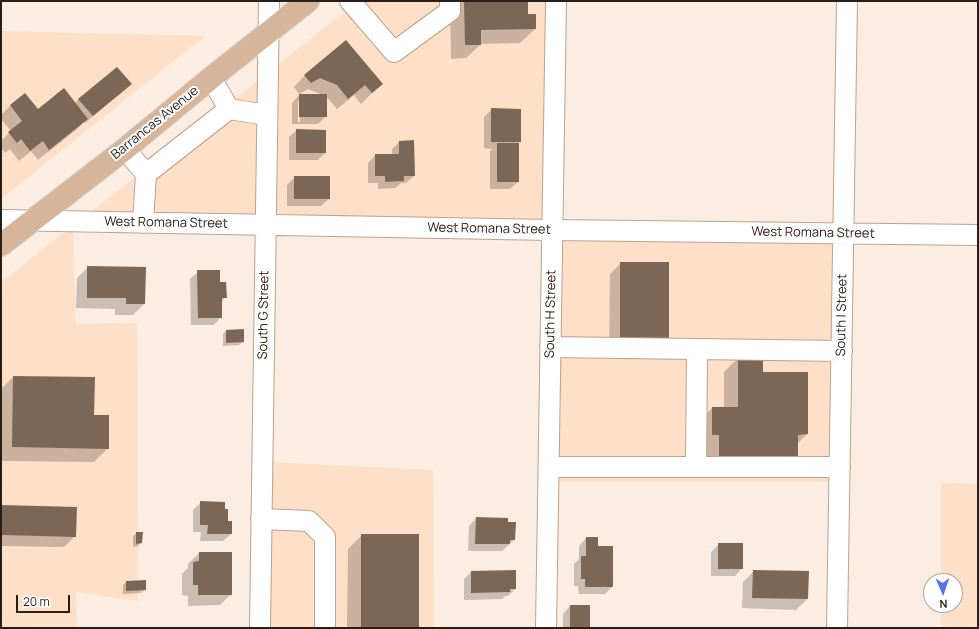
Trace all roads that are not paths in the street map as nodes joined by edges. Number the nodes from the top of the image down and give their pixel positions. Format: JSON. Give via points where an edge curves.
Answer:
{"nodes":[{"id":1,"x":269,"y":1,"type":"edge"},
{"id":2,"x":308,"y":1,"type":"edge"},
{"id":3,"x":350,"y":1,"type":"edge"},
{"id":4,"x":450,"y":1,"type":"edge"},
{"id":5,"x":556,"y":1,"type":"edge"},
{"id":6,"x":847,"y":1,"type":"edge"},
{"id":7,"x":268,"y":33,"type":"junction"},
{"id":8,"x":211,"y":78,"type":"junction"},
{"id":9,"x":229,"y":109,"type":"junction"},
{"id":10,"x":267,"y":115,"type":"junction"},
{"id":11,"x":125,"y":149,"type":"junction"},
{"id":12,"x":146,"y":174,"type":"junction"},
{"id":13,"x":1,"y":220,"type":"edge"},
{"id":14,"x":31,"y":221,"type":"junction"},
{"id":15,"x":143,"y":223,"type":"junction"},
{"id":16,"x":266,"y":225,"type":"junction"},
{"id":17,"x":552,"y":230,"type":"junction"},
{"id":18,"x":843,"y":233,"type":"junction"},
{"id":19,"x":978,"y":235,"type":"edge"},
{"id":20,"x":1,"y":245,"type":"edge"},
{"id":21,"x":550,"y":347,"type":"junction"},
{"id":22,"x":697,"y":349,"type":"junction"},
{"id":23,"x":842,"y":351,"type":"junction"},
{"id":24,"x":548,"y":467,"type":"junction"},
{"id":25,"x":696,"y":467,"type":"junction"},
{"id":26,"x":840,"y":467,"type":"junction"},
{"id":27,"x":261,"y":519,"type":"junction"},
{"id":28,"x":260,"y":628,"type":"edge"},
{"id":29,"x":325,"y":628,"type":"edge"},
{"id":30,"x":546,"y":628,"type":"edge"},
{"id":31,"x":837,"y":628,"type":"edge"}],
"edges":[{"from":1,"to":7,"type":"street","name":"South G Street"},
{"from":2,"to":7,"type":"main road","name":"Barrancas Avenue"},
{"from":3,"to":4,"type":"street","via":[[394,52],[450,11]]},
{"from":5,"to":17,"type":"street","name":"South H Street"},
{"from":6,"to":18,"type":"street","name":"South I Street"},
{"from":7,"to":8,"type":"main road","name":"Barrancas Avenue"},
{"from":7,"to":10,"type":"street","name":"South G Street"},
{"from":8,"to":9,"type":"street"},
{"from":8,"to":11,"type":"main road","name":"Barrancas Avenue"},
{"from":9,"to":10,"type":"street"},
{"from":9,"to":12,"type":"street"},
{"from":10,"to":16,"type":"street","name":"South G Street"},
{"from":11,"to":12,"type":"street"},
{"from":11,"to":14,"type":"main road","name":"Barrancas Avenue"},
{"from":12,"to":15,"type":"street"},
{"from":13,"to":14,"type":"street","name":"West Romana Street"},
{"from":14,"to":15,"type":"street","name":"West Romana Street"},
{"from":14,"to":20,"type":"main road","name":"Barrancas Avenue"},
{"from":15,"to":16,"type":"street","name":"West Romana Street"},
{"from":16,"to":17,"type":"street","name":"West Romana Street"},
{"from":16,"to":27,"type":"street","name":"South G Street"},
{"from":17,"to":18,"type":"street","name":"West Romana Street"},
{"from":17,"to":21,"type":"street","name":"South H Street"},
{"from":18,"to":19,"type":"street","name":"West Romana Street"},
{"from":18,"to":23,"type":"street","name":"South I Street"},
{"from":21,"to":22,"type":"street"},
{"from":21,"to":24,"type":"street","name":"South H Street"},
{"from":22,"to":23,"type":"street"},
{"from":22,"to":25,"type":"street"},
{"from":23,"to":26,"type":"street","name":"South I Street"},
{"from":24,"to":25,"type":"street"},
{"from":24,"to":30,"type":"street","name":"South H Street"},
{"from":25,"to":26,"type":"street"},
{"from":26,"to":31,"type":"street","name":"South I Street"},
{"from":27,"to":28,"type":"street","name":"South G Street"},
{"from":27,"to":29,"type":"street","via":[[309,521],[325,537]]}]}
